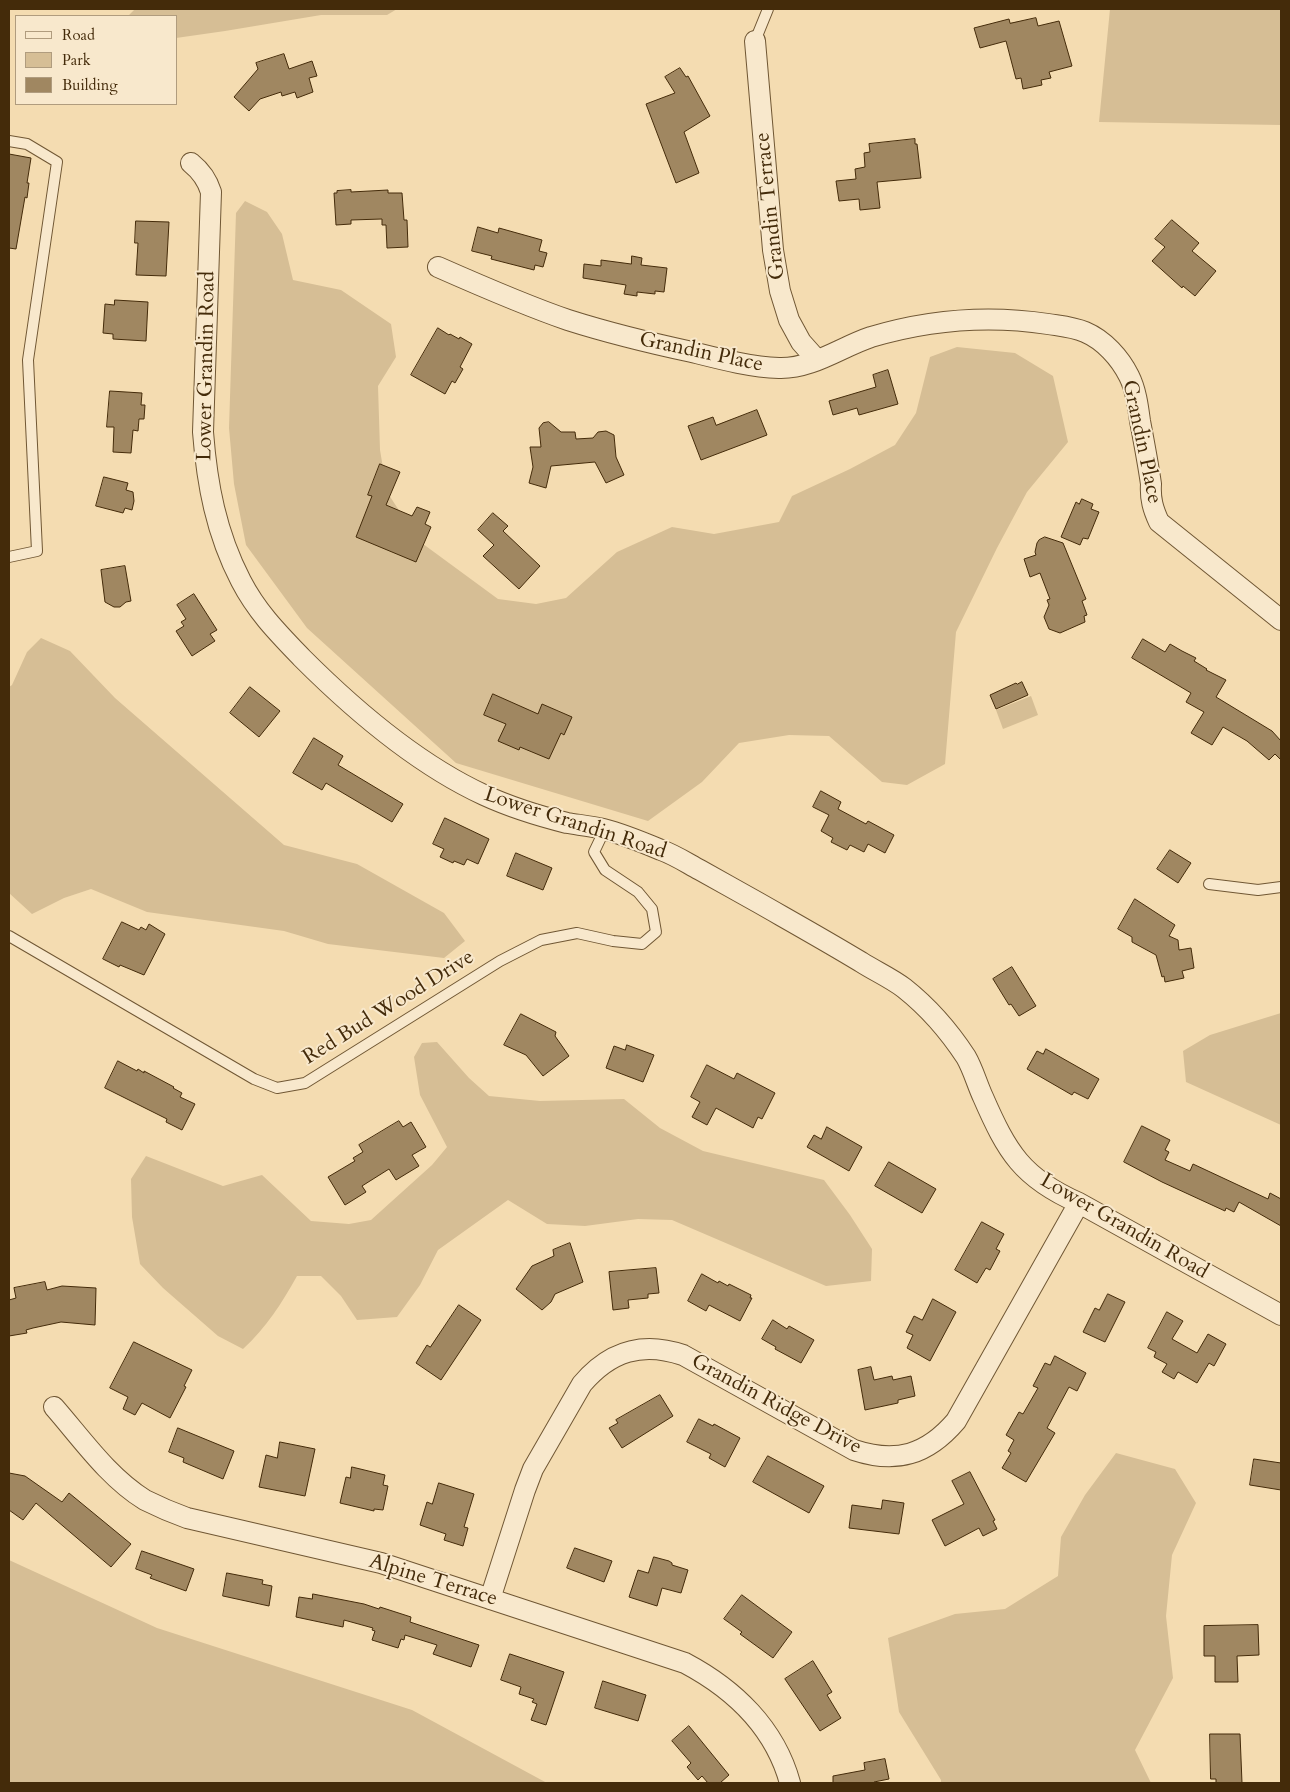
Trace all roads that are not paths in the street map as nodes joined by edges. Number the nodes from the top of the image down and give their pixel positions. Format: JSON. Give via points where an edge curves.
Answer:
{"nodes":[{"id":1,"x":768,"y":9,"type":"edge"},
{"id":2,"x":754,"y":41,"type":"joint"},
{"id":3,"x":9,"y":141,"type":"edge"},
{"id":4,"x":191,"y":162,"type":"dead end"},
{"id":5,"x":438,"y":267,"type":"dead end"},
{"id":6,"x":817,"y":360,"type":"junction"},
{"id":7,"x":9,"y":557,"type":"edge"},
{"id":8,"x":1281,"y":620,"type":"edge"},
{"id":9,"x":605,"y":829,"type":"junction"},
{"id":10,"x":1209,"y":884,"type":"dead end"},
{"id":11,"x":1281,"y":887,"type":"edge"},
{"id":12,"x":9,"y":936,"type":"edge"},
{"id":13,"x":1079,"y":1203,"type":"junction"},
{"id":14,"x":1281,"y":1315,"type":"edge"},
{"id":15,"x":54,"y":1407,"type":"dead end"},
{"id":16,"x":490,"y":1599,"type":"junction"},
{"id":17,"x":790,"y":1783,"type":"edge"}],
"edges":[{"from":1,"to":2,"type":"lane"},
{"from":2,"to":6,"type":"street","name":"Grandin Terrace","via":[[773,250],[780,291],[800,342]]},
{"from":3,"to":7,"type":"lane","via":[[27,144],[57,162],[28,360],[37,551]]},
{"from":4,"to":9,"type":"street","name":"Lower Grandin Road","via":[[207,180],[211,192],[203,432],[206,470],[213,509],[225,546],[261,615],[321,677],[424,761],[485,795],[521,810]]},
{"from":5,"to":6,"type":"street","name":"Grandin Place","via":[[568,319],[630,338],[758,367],[800,366]]},
{"from":6,"to":8,"type":"street","name":"Grandin Place","via":[[870,338],[950,322],[1031,321],[1086,332],[1112,351],[1130,378],[1151,484],[1150,497],[1160,522]]},
{"from":9,"to":12,"type":"lane","name":"Red Bud Wood Drive","via":[[594,852],[606,870],[638,892],[652,910],[656,932],[642,944],[577,933],[541,940],[500,961],[305,1083],[277,1088],[254,1078]]},
{"from":9,"to":13,"type":"street","name":"Lower Grandin Road","via":[[667,852],[902,987],[938,1020],[967,1060],[1005,1144],[1019,1163],[1057,1193]]},
{"from":10,"to":11,"type":"lane","via":[[1258,890]]},
{"from":13,"to":14,"type":"street","name":"Lower Grandin Road"},
{"from":13,"to":16,"type":"street","name":"Grandin Ridge Drive","via":[[956,1421],[939,1439],[918,1452],[886,1457],[854,1450],[684,1355],[668,1350],[636,1349],[605,1361],[582,1384],[533,1469]]},
{"from":15,"to":16,"type":"street","name":"Alpine Terrace","via":[[108,1470],[126,1486],[166,1510],[188,1518],[381,1563]]},
{"from":16,"to":17,"type":"street","name":"Alpine Terrace","via":[[685,1663],[706,1674],[737,1698],[759,1721],[776,1748]]}]}
